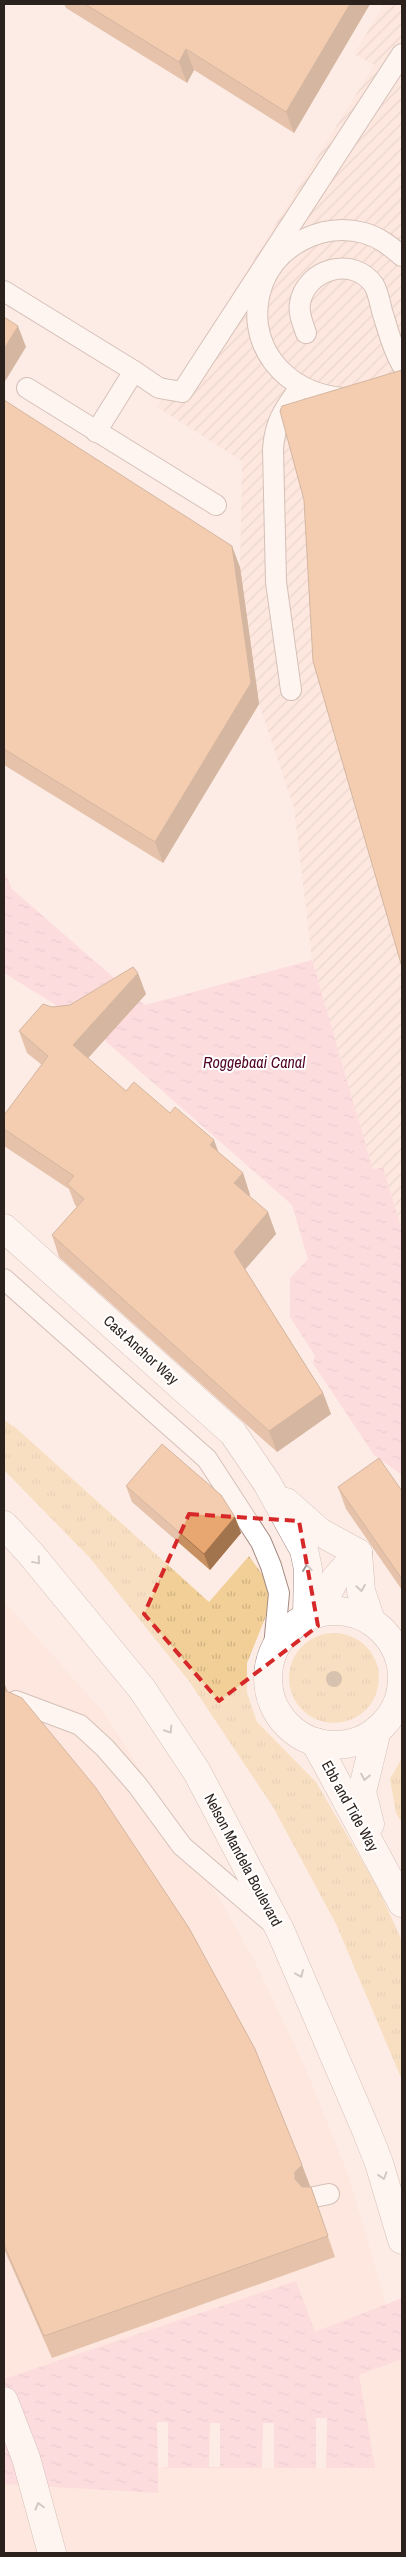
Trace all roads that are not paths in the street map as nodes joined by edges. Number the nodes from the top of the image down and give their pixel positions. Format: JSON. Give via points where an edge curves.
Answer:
{"nodes":[{"id":1,"x":402,"y":54,"type":"edge"},
{"id":2,"x":402,"y":256,"type":"edge"},
{"id":3,"x":4,"y":291,"type":"edge"},
{"id":4,"x":306,"y":333,"type":"dead end"},
{"id":5,"x":134,"y":371,"type":"junction"},
{"id":6,"x":400,"y":372,"type":"edge"},
{"id":7,"x":300,"y":387,"type":"junction"},
{"id":8,"x":27,"y":388,"type":"dead end"},
{"id":9,"x":367,"y":395,"type":"edge"},
{"id":10,"x":96,"y":432,"type":"junction"},
{"id":11,"x":216,"y":505,"type":"dead end"},
{"id":12,"x":291,"y":690,"type":"dead end"},
{"id":13,"x":4,"y":1228,"type":"edge"},
{"id":14,"x":4,"y":1279,"type":"edge"},
{"id":15,"x":267,"y":1483,"type":"junction"},
{"id":16,"x":4,"y":1526,"type":"edge"},
{"id":17,"x":363,"y":1547,"type":"junction"},
{"id":18,"x":312,"y":1614,"type":"junction"},
{"id":19,"x":371,"y":1621,"type":"junction"},
{"id":20,"x":274,"y":1647,"type":"junction"},
{"id":21,"x":16,"y":1701,"type":"edge"},
{"id":22,"x":377,"y":1730,"type":"junction"},
{"id":23,"x":315,"y":1742,"type":"junction"},
{"id":24,"x":386,"y":1871,"type":"junction"},
{"id":25,"x":402,"y":1903,"type":"edge"},
{"id":26,"x":280,"y":1930,"type":"junction"},
{"id":27,"x":402,"y":2240,"type":"edge"},
{"id":28,"x":4,"y":2401,"type":"edge"},
{"id":29,"x":52,"y":2553,"type":"edge"}],
"edges":[{"from":1,"to":5,"type":"lane","via":[[182,392],[159,388]]},
{"from":2,"to":7,"type":"lane","via":[[364,233],[339,230],[316,234],[294,245],[276,261],[258,305],[259,330],[267,353],[281,372]]},
{"from":3,"to":5,"type":"lane"},
{"from":4,"to":6,"type":"lane","via":[[300,304],[307,286],[330,270],[341,267],[356,272],[375,286]]},
{"from":5,"to":10,"type":"lane"},
{"from":7,"to":9,"type":"lane","via":[[322,396]]},
{"from":7,"to":12,"type":"lane","via":[[279,417],[273,449],[276,582]]},
{"from":8,"to":10,"type":"lane"},
{"from":10,"to":11,"type":"lane"},
{"from":13,"to":15,"type":"main road","name":"Cast Anchor Way","via":[[225,1424]]},
{"from":14,"to":20,"type":"lane","via":[[207,1459],[261,1542],[272,1566],[279,1593]]},
{"from":15,"to":17,"type":"main road","name":"Cast Anchor Way","via":[[304,1520],[336,1542]]},
{"from":18,"to":15,"type":"main road","name":"Cast Anchor Way","one_way":true,"via":[[304,1550]]},
{"from":16,"to":26,"type":"main road","name":"Nelson Mandela Boulevard","one_way":true,"via":[[142,1689],[196,1772]]},
{"from":17,"to":18,"type":"main road"},
{"from":17,"to":19,"type":"main road","one_way":true,"via":[[361,1591]]},
{"from":18,"to":19,"type":"main road","via":[[328,1610],[351,1612]]},
{"from":18,"to":20,"type":"main road","via":[[288,1629]]},
{"from":19,"to":22,"type":"main road","via":[[387,1635],[398,1654],[402,1674],[397,1701]]},
{"from":20,"to":23,"type":"main road","via":[[268,1670],[269,1694],[278,1715],[295,1732]]},
{"from":21,"to":26,"type":"lane","via":[[80,1725],[138,1786],[182,1846]]},
{"from":22,"to":23,"type":"main road","via":[[358,1741],[337,1745]]},
{"from":22,"to":24,"type":"main road","name":"Ebb and Tide Way","one_way":true,"via":[[362,1792]]},
{"from":23,"to":24,"type":"main road","name":"Ebb and Tide Way"},
{"from":24,"to":25,"type":"main road","name":"Ebb and Tide Way"},
{"from":26,"to":27,"type":"main road","name":"Nelson Mandela Boulevard","one_way":true,"via":[[369,2138]]},
{"from":29,"to":28,"type":"main road","one_way":true,"via":[[26,2458]]}]}
